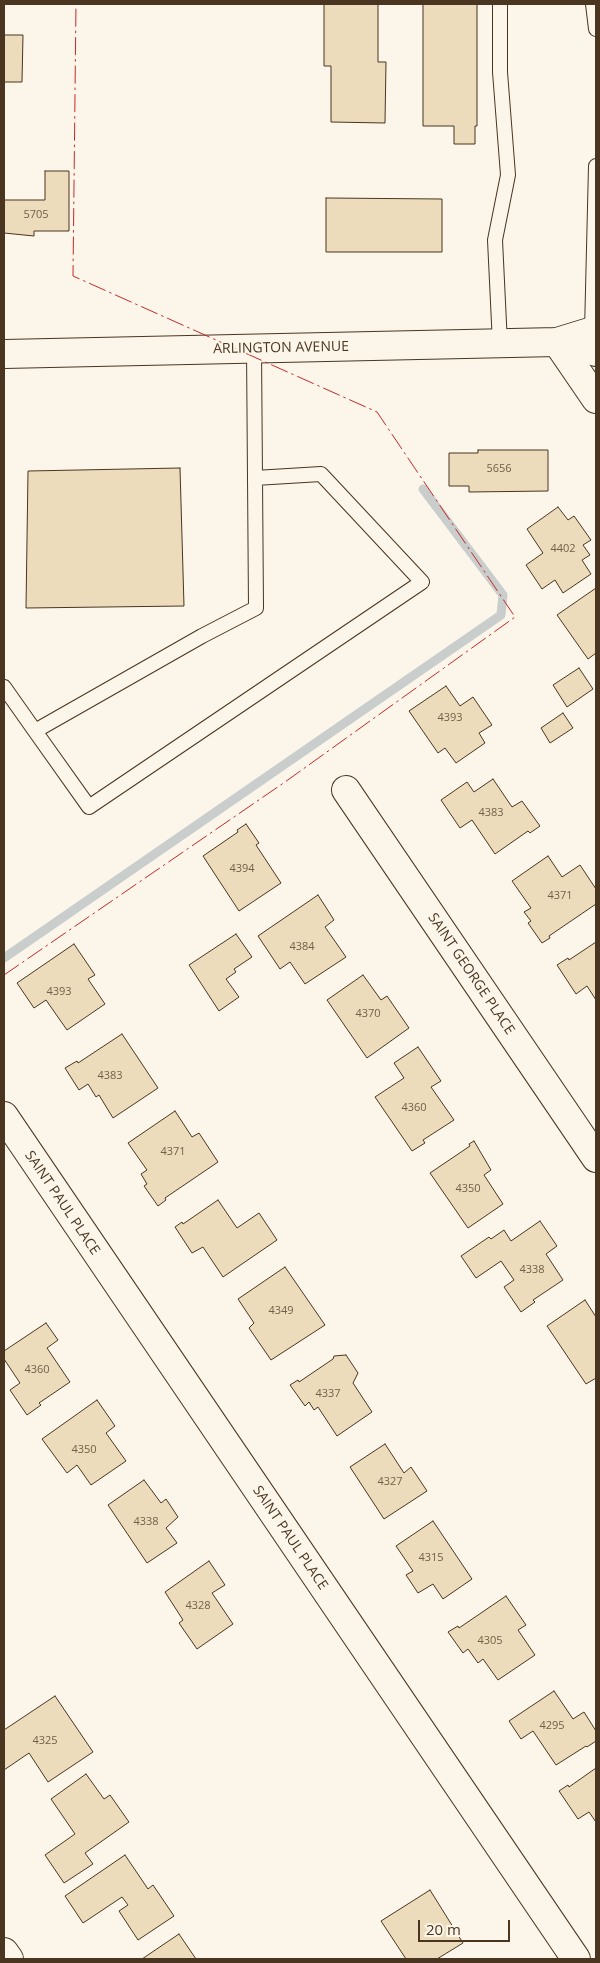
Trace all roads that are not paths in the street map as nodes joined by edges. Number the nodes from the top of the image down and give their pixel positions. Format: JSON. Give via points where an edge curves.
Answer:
{"nodes":[{"id":1,"x":500,"y":4,"type":"edge"},
{"id":2,"x":593,"y":4,"type":"edge"},
{"id":3,"x":596,"y":29,"type":"edge"},
{"id":4,"x":596,"y":166,"type":"edge"},
{"id":5,"x":595,"y":338,"type":"edge"},
{"id":6,"x":557,"y":342,"type":"junction"},
{"id":7,"x":500,"y":344,"type":"junction"},
{"id":8,"x":254,"y":349,"type":"junction"},
{"id":9,"x":4,"y":354,"type":"edge"},
{"id":10,"x":596,"y":400,"type":"edge"},
{"id":11,"x":256,"y":478,"type":"junction"},
{"id":12,"x":4,"y":687,"type":"edge"},
{"id":13,"x":35,"y":731,"type":"junction"},
{"id":14,"x":346,"y":790,"type":"dead end"},
{"id":15,"x":4,"y":1116,"type":"edge"},
{"id":16,"x":596,"y":1158,"type":"edge"},
{"id":17,"x":4,"y":1952,"type":"edge"},
{"id":18,"x":9,"y":1959,"type":"edge"},
{"id":19,"x":576,"y":1959,"type":"edge"}],
"edges":[{"from":1,"to":7,"type":"lane","via":[[500,72],[508,175],[495,240]]},
{"from":2,"to":3,"type":"lane"},
{"from":4,"to":5,"type":"lane"},
{"from":5,"to":6,"type":"street","name":"ARLINGTON AVENUE"},
{"from":6,"to":7,"type":"street","name":"ARLINGTON AVENUE"},
{"from":6,"to":10,"type":"street"},
{"from":7,"to":8,"type":"street","name":"ARLINGTON AVENUE"},
{"from":8,"to":9,"type":"street","name":"ARLINGTON AVENUE"},
{"from":8,"to":11,"type":"lane"},
{"from":11,"to":13,"type":"lane","via":[[256,608]]},
{"from":11,"to":13,"type":"lane","via":[[321,474],[422,582],[89,807]]},
{"from":12,"to":13,"type":"lane"},
{"from":14,"to":16,"type":"street","name":"SAINT GEORGE PLACE"},
{"from":15,"to":19,"type":"street","name":"SAINT PAUL PLACE"},
{"from":17,"to":18,"type":"street"}]}
